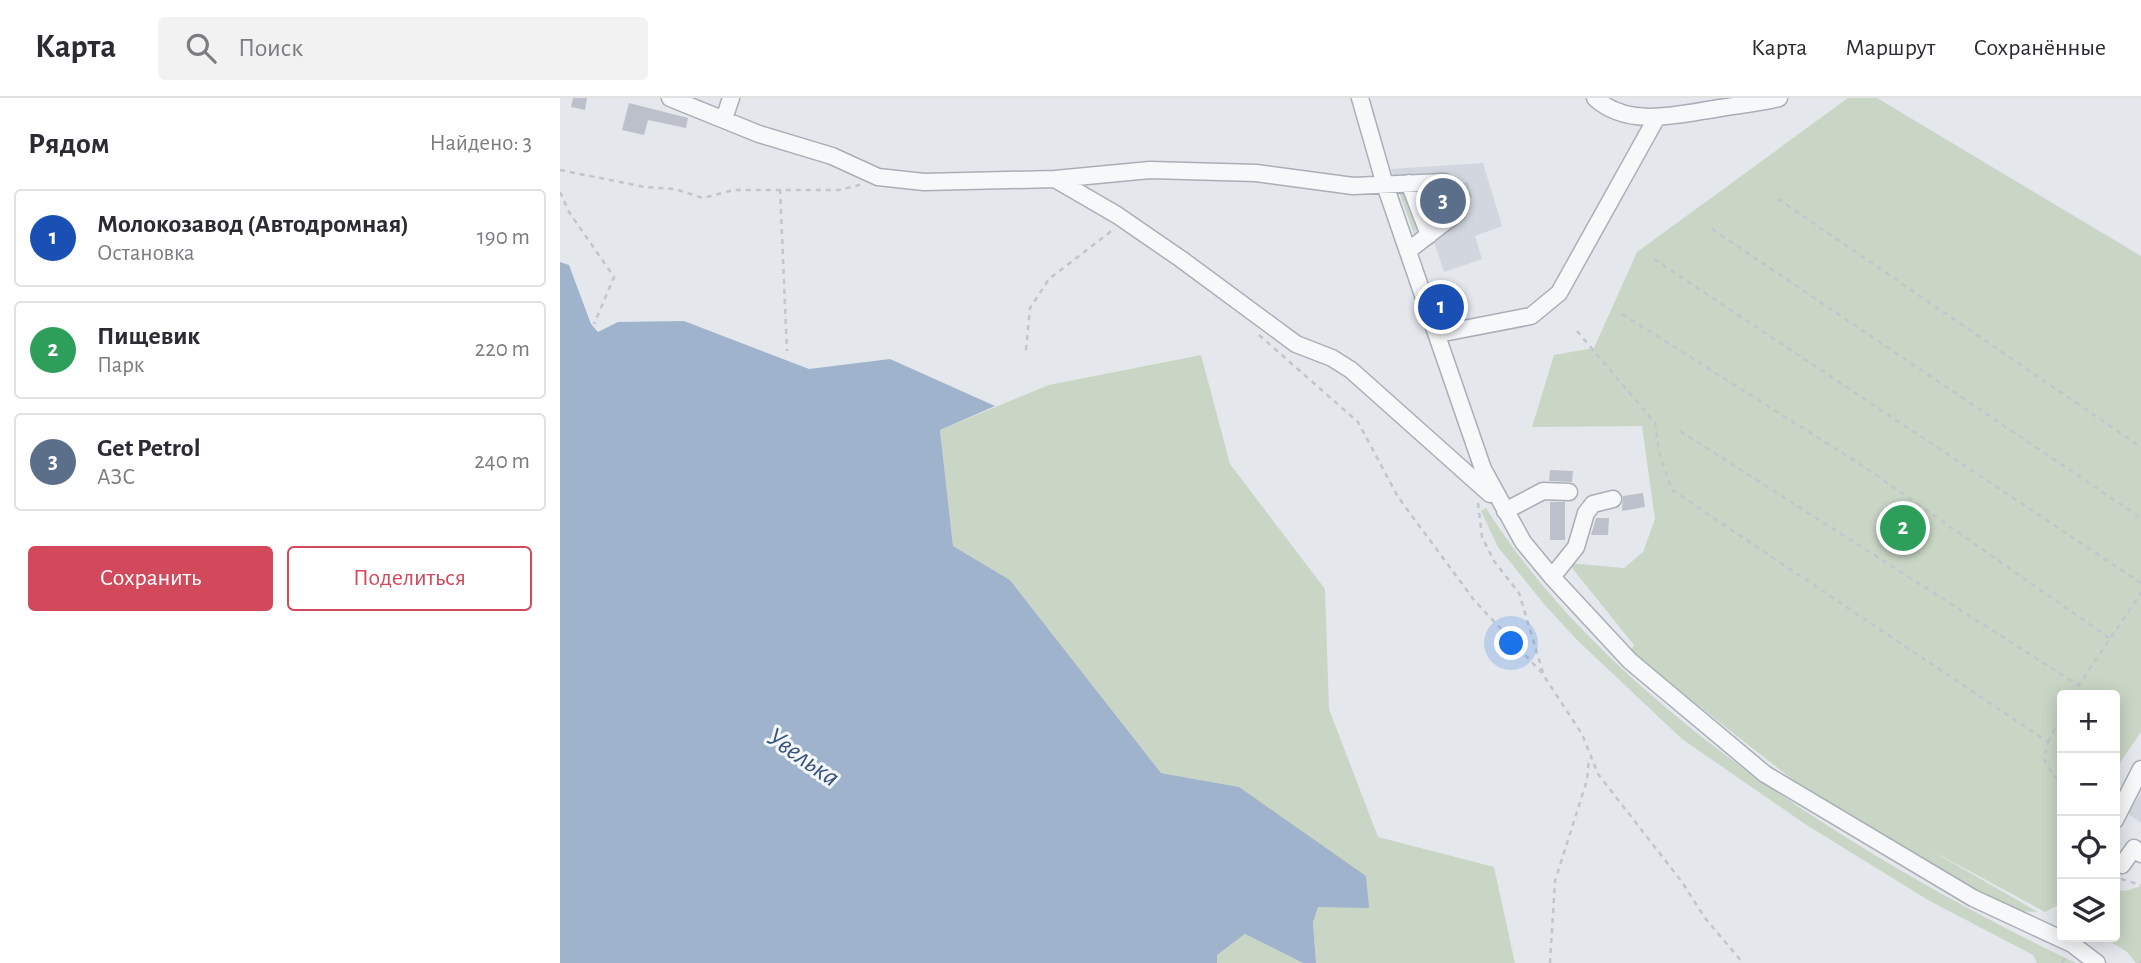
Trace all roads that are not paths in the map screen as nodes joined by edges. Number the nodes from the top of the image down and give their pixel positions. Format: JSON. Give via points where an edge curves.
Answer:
{"nodes":[{"id":1,"x":670,"y":98,"type":"edge"},
{"id":2,"x":731,"y":98,"type":"edge"},
{"id":3,"x":1360,"y":98,"type":"edge"},
{"id":4,"x":1595,"y":98,"type":"edge"},
{"id":5,"x":1779,"y":98,"type":"edge"},
{"id":6,"x":1657,"y":117,"type":"junction"},
{"id":7,"x":724,"y":119,"type":"junction"},
{"id":8,"x":1055,"y":179,"type":"junction"},
{"id":9,"x":1415,"y":183,"type":"junction"},
{"id":10,"x":1385,"y":185,"type":"junction"},
{"id":11,"x":1433,"y":231,"type":"junction"},
{"id":12,"x":1409,"y":250,"type":"junction"},
{"id":13,"x":1438,"y":334,"type":"junction"},
{"id":14,"x":1569,"y":492,"type":"dead end"},
{"id":15,"x":1613,"y":499,"type":"dead end"},
{"id":16,"x":1502,"y":507,"type":"junction"},
{"id":17,"x":1552,"y":577,"type":"junction"},
{"id":18,"x":2141,"y":769,"type":"edge"},
{"id":19,"x":2116,"y":816,"type":"edge"},
{"id":20,"x":2141,"y":854,"type":"edge"},
{"id":21,"x":2120,"y":868,"type":"edge"},
{"id":22,"x":2057,"y":933,"type":"edge"},
{"id":23,"x":2075,"y":942,"type":"edge"},
{"id":24,"x":2097,"y":963,"type":"edge"}],
"edges":[{"from":1,"to":7,"type":"street"},
{"from":2,"to":7,"type":"street"},
{"from":3,"to":10,"type":"street"},
{"from":4,"to":6,"type":"street","via":[[1630,116]]},
{"from":5,"to":6,"type":"street"},
{"from":6,"to":13,"type":"street","via":[[1559,293],[1531,316]]},
{"from":7,"to":8,"type":"street","via":[[878,177],[968,184]]},
{"from":8,"to":10,"type":"street","via":[[1150,170],[1256,173],[1320,184]]},
{"from":8,"to":16,"type":"street","via":[[1124,220],[1296,344],[1352,370]]},
{"from":9,"to":10,"type":"street"},
{"from":9,"to":11,"type":"street"},
{"from":9,"to":11,"type":"street","via":[[1444,182],[1457,213]]},
{"from":10,"to":12,"type":"street"},
{"from":11,"to":12,"type":"street"},
{"from":12,"to":13,"type":"street"},
{"from":13,"to":16,"type":"street","via":[[1474,446]]},
{"from":14,"to":16,"type":"street","via":[[1543,491]]},
{"from":15,"to":17,"type":"street","via":[[1593,504],[1576,547]]},
{"from":16,"to":17,"type":"street"},
{"from":17,"to":22,"type":"street","via":[[1630,661],[1765,774],[1973,898]]},
{"from":18,"to":19,"type":"street"},
{"from":20,"to":21,"type":"street","via":[[2134,848]]},
{"from":23,"to":24,"type":"street"}]}
